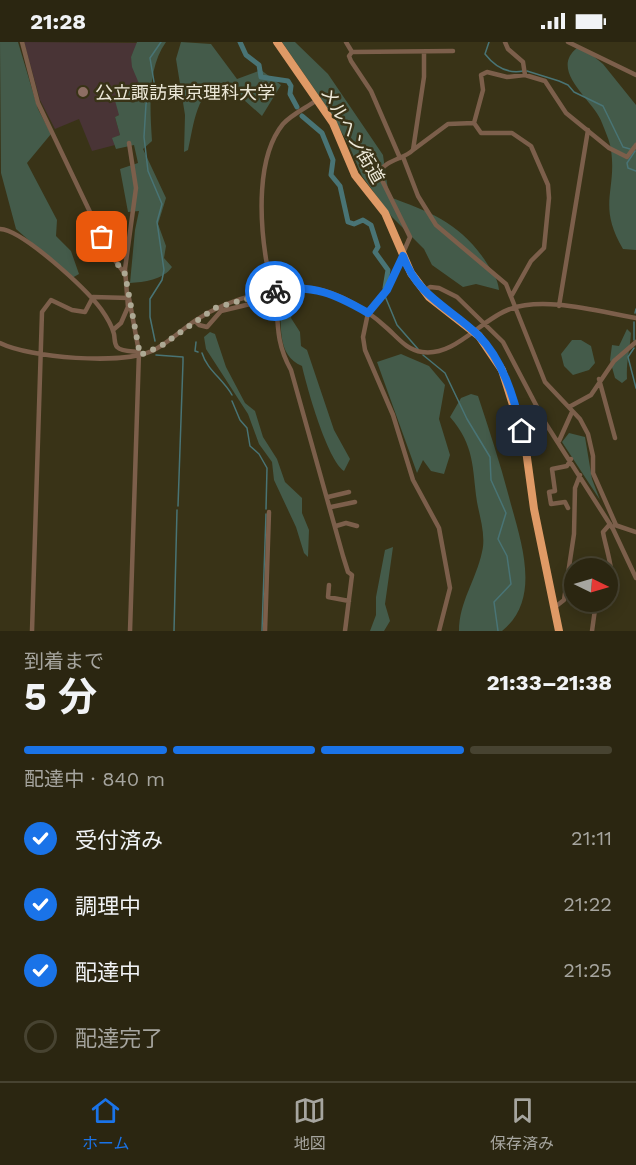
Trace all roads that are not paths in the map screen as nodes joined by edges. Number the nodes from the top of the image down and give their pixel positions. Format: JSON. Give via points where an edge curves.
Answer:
{"nodes":[{"id":1,"x":22,"y":42,"type":"edge"},
{"id":2,"x":277,"y":42,"type":"edge"},
{"id":3,"x":346,"y":42,"type":"edge"},
{"id":4,"x":505,"y":42,"type":"edge"},
{"id":5,"x":568,"y":42,"type":"edge"},
{"id":6,"x":453,"y":51,"type":"dead end"},
{"id":7,"x":352,"y":52,"type":"junction"},
{"id":8,"x":424,"y":52,"type":"junction"},
{"id":9,"x":525,"y":75,"type":"junction"},
{"id":10,"x":636,"y":75,"type":"edge"},
{"id":11,"x":317,"y":100,"type":"junction"},
{"id":12,"x":474,"y":123,"type":"junction"},
{"id":13,"x":588,"y":130,"type":"junction"},
{"id":14,"x":129,"y":142,"type":"dead end"},
{"id":15,"x":636,"y":145,"type":"edge"},
{"id":16,"x":413,"y":150,"type":"junction"},
{"id":17,"x":401,"y":157,"type":"junction"},
{"id":18,"x":0,"y":229,"type":"edge"},
{"id":19,"x":403,"y":256,"type":"junction"},
{"id":20,"x":125,"y":274,"type":"junction"},
{"id":21,"x":424,"y":291,"type":"junction"},
{"id":22,"x":512,"y":295,"type":"junction"},
{"id":23,"x":275,"y":296,"type":"junction"},
{"id":24,"x":92,"y":298,"type":"junction"},
{"id":25,"x":129,"y":298,"type":"junction"},
{"id":26,"x":559,"y":306,"type":"junction"},
{"id":27,"x":368,"y":313,"type":"junction"},
{"id":28,"x":636,"y":318,"type":"edge"},
{"id":29,"x":195,"y":321,"type":"junction"},
{"id":30,"x":481,"y":326,"type":"junction"},
{"id":31,"x":113,"y":330,"type":"junction"},
{"id":32,"x":636,"y":342,"type":"edge"},
{"id":33,"x":0,"y":343,"type":"edge"},
{"id":34,"x":139,"y":353,"type":"junction"},
{"id":35,"x":599,"y":379,"type":"junction"},
{"id":36,"x":571,"y":410,"type":"junction"},
{"id":37,"x":615,"y":438,"type":"dead end"},
{"id":38,"x":559,"y":441,"type":"junction"},
{"id":39,"x":571,"y":459,"type":"junction"},
{"id":40,"x":580,"y":475,"type":"junction"},
{"id":41,"x":350,"y":492,"type":"dead end"},
{"id":42,"x":328,"y":497,"type":"junction"},
{"id":43,"x":355,"y":502,"type":"dead end"},
{"id":44,"x":331,"y":507,"type":"junction"},
{"id":45,"x":568,"y":508,"type":"dead end"},
{"id":46,"x":269,"y":512,"type":"dead end"},
{"id":47,"x":613,"y":525,"type":"junction"},
{"id":48,"x":336,"y":526,"type":"junction"},
{"id":49,"x":357,"y":526,"type":"dead end"},
{"id":50,"x":636,"y":532,"type":"edge"},
{"id":51,"x":609,"y":558,"type":"edge"},
{"id":52,"x":636,"y":578,"type":"edge"},
{"id":53,"x":330,"y":585,"type":"dead end"},
{"id":54,"x":350,"y":601,"type":"junction"},
{"id":55,"x":554,"y":608,"type":"junction"},
{"id":56,"x":595,"y":612,"type":"edge"},
{"id":57,"x":32,"y":631,"type":"edge"},
{"id":58,"x":130,"y":631,"type":"edge"},
{"id":59,"x":265,"y":631,"type":"edge"},
{"id":60,"x":345,"y":631,"type":"edge"},
{"id":61,"x":439,"y":631,"type":"edge"},
{"id":62,"x":559,"y":631,"type":"edge"},
{"id":63,"x":592,"y":631,"type":"edge"}],
"edges":[{"from":1,"to":20,"type":"street","via":[[38,103],[110,254]]},
{"from":2,"to":11,"type":"highway","name":"メルヘン街道"},
{"from":3,"to":7,"type":"street"},
{"from":4,"to":9,"type":"street","via":[[523,62]]},
{"from":5,"to":10,"type":"street"},
{"from":6,"to":8,"type":"street"},
{"from":7,"to":8,"type":"street"},
{"from":7,"to":17,"type":"street","via":[[351,61],[371,91]]},
{"from":8,"to":16,"type":"street"},
{"from":9,"to":12,"type":"street","via":[[481,75],[483,90]]},
{"from":9,"to":13,"type":"street","via":[[545,81],[560,107]]},
{"from":11,"to":19,"type":"highway","name":"メルヘン街道","via":[[333,123],[356,174],[385,213]]},
{"from":11,"to":23,"type":"street","via":[[282,126],[265,175],[261,195],[263,226],[268,274]]},
{"from":12,"to":16,"type":"street","via":[[448,124]]},
{"from":12,"to":22,"type":"street","via":[[481,133],[512,133],[531,146],[548,185],[544,248],[531,261]]},
{"from":13,"to":15,"type":"street","via":[[624,156],[629,156]]},
{"from":13,"to":26,"type":"street"},
{"from":14,"to":20,"type":"street","via":[[136,188]]},
{"from":16,"to":17,"type":"street"},
{"from":17,"to":19,"type":"street","via":[[386,164],[379,177],[408,227],[410,243]]},
{"from":17,"to":22,"type":"street","via":[[436,225],[499,275]]},
{"from":18,"to":24,"type":"street","via":[[24,238]]},
{"from":19,"to":21,"type":"highway","name":"メルヘン街道"},
{"from":19,"to":27,"type":"street","via":[[387,290]]},
{"from":20,"to":25,"type":"street"},
{"from":21,"to":30,"type":"street","via":[[430,287],[449,293]]},
{"from":21,"to":55,"type":"highway","name":"メルヘン街道","via":[[479,336],[501,370],[525,442]]},
{"from":22,"to":36,"type":"street","via":[[545,382]]},
{"from":23,"to":29,"type":"street","via":[[221,311],[207,327]]},
{"from":23,"to":42,"type":"street","via":[[279,348],[291,370]]},
{"from":24,"to":25,"type":"street"},
{"from":24,"to":31,"type":"street"},
{"from":24,"to":57,"type":"street","via":[[85,312],[48,301],[42,312]]},
{"from":25,"to":31,"type":"street","via":[[126,316]]},
{"from":25,"to":34,"type":"street"},
{"from":26,"to":28,"type":"street"},
{"from":26,"to":30,"type":"street","via":[[511,308]]},
{"from":27,"to":29,"type":"street","via":[[331,293],[299,288],[226,304]]},
{"from":27,"to":30,"type":"street","via":[[407,346],[424,352],[435,352]]},
{"from":27,"to":61,"type":"street","via":[[363,329],[365,350],[393,415],[413,480],[435,516],[443,543],[450,588]]},
{"from":29,"to":34,"type":"street","via":[[161,346]]},
{"from":30,"to":38,"type":"street","via":[[502,342]]},
{"from":31,"to":34,"type":"street","via":[[120,350]]},
{"from":32,"to":35,"type":"street"},
{"from":33,"to":34,"type":"street","via":[[33,355],[122,358]]},
{"from":34,"to":58,"type":"street"},
{"from":35,"to":36,"type":"street","via":[[591,395]]},
{"from":35,"to":37,"type":"street"},
{"from":36,"to":38,"type":"street"},
{"from":36,"to":47,"type":"street","via":[[588,434],[593,473]]},
{"from":38,"to":39,"type":"street"},
{"from":39,"to":40,"type":"street"},
{"from":39,"to":45,"type":"street","via":[[567,466],[552,469],[555,491],[549,492],[551,504],[565,501]]},
{"from":40,"to":47,"type":"street"},
{"from":40,"to":55,"type":"street","via":[[575,488],[574,534],[564,600]]},
{"from":41,"to":42,"type":"street"},
{"from":42,"to":44,"type":"street"},
{"from":43,"to":44,"type":"street"},
{"from":44,"to":48,"type":"street"},
{"from":46,"to":59,"type":"street"},
{"from":47,"to":50,"type":"street"},
{"from":47,"to":51,"type":"street","via":[[603,532]]},
{"from":47,"to":52,"type":"street"},
{"from":48,"to":49,"type":"street"},
{"from":48,"to":54,"type":"street","via":[[348,572],[352,574]]},
{"from":53,"to":54,"type":"street","via":[[328,597]]},
{"from":54,"to":60,"type":"street"},
{"from":55,"to":62,"type":"highway","name":"メルヘン街道"},
{"from":56,"to":63,"type":"street"}]}
